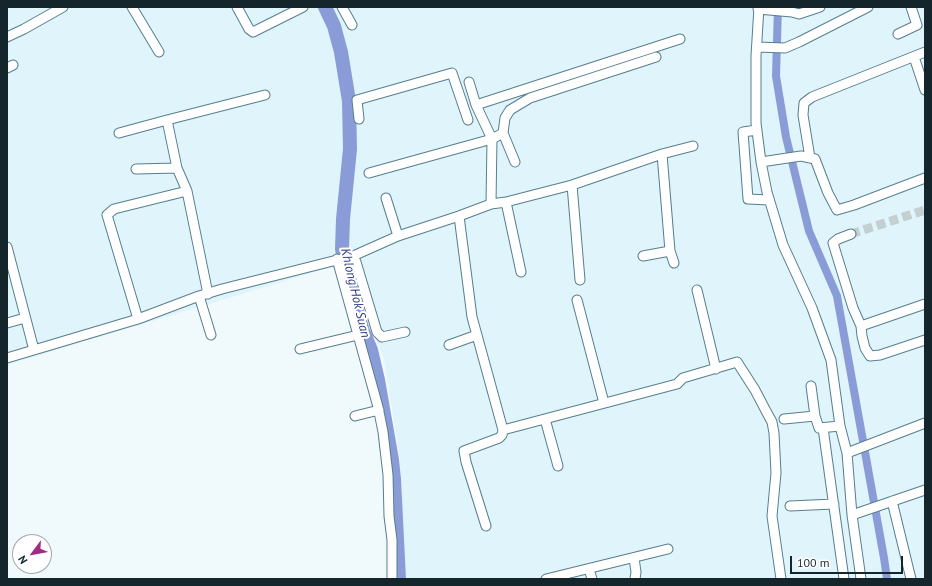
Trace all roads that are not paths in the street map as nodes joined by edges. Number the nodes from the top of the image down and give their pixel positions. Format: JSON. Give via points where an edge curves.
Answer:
{"nodes":[{"id":1,"x":63,"y":7,"type":"edge"},
{"id":2,"x":132,"y":7,"type":"edge"},
{"id":3,"x":237,"y":7,"type":"edge"},
{"id":4,"x":303,"y":7,"type":"edge"},
{"id":5,"x":342,"y":7,"type":"edge"},
{"id":6,"x":820,"y":7,"type":"edge"},
{"id":7,"x":868,"y":7,"type":"edge"},
{"id":8,"x":911,"y":7,"type":"edge"},
{"id":9,"x":758,"y":8,"type":"edge"},
{"id":10,"x":352,"y":25,"type":"dead end"},
{"id":11,"x":898,"y":34,"type":"dead end"},
{"id":12,"x":7,"y":37,"type":"edge"},
{"id":13,"x":680,"y":39,"type":"dead end"},
{"id":14,"x":757,"y":48,"type":"junction"},
{"id":15,"x":159,"y":52,"type":"dead end"},
{"id":16,"x":925,"y":52,"type":"edge"},
{"id":17,"x":656,"y":57,"type":"dead end"},
{"id":18,"x":914,"y":57,"type":"junction"},
{"id":19,"x":925,"y":90,"type":"edge"},
{"id":20,"x":458,"y":91,"type":"junction"},
{"id":21,"x":265,"y":96,"type":"dead end"},
{"id":22,"x":476,"y":105,"type":"junction"},
{"id":23,"x":359,"y":119,"type":"dead end"},
{"id":24,"x":167,"y":120,"type":"junction"},
{"id":25,"x":468,"y":120,"type":"dead end"},
{"id":26,"x":757,"y":130,"type":"junction"},
{"id":27,"x":119,"y":133,"type":"dead end"},
{"id":28,"x":503,"y":133,"type":"junction"},
{"id":29,"x":492,"y":139,"type":"junction"},
{"id":30,"x":693,"y":146,"type":"dead end"},
{"id":31,"x":662,"y":154,"type":"junction"},
{"id":32,"x":806,"y":157,"type":"junction"},
{"id":33,"x":515,"y":162,"type":"dead end"},
{"id":34,"x":761,"y":162,"type":"junction"},
{"id":35,"x":178,"y":168,"type":"junction"},
{"id":36,"x":136,"y":169,"type":"dead end"},
{"id":37,"x":369,"y":173,"type":"dead end"},
{"id":38,"x":925,"y":178,"type":"edge"},
{"id":39,"x":572,"y":185,"type":"junction"},
{"id":40,"x":187,"y":191,"type":"junction"},
{"id":41,"x":386,"y":198,"type":"dead end"},
{"id":42,"x":770,"y":200,"type":"junction"},
{"id":43,"x":506,"y":202,"type":"junction"},
{"id":44,"x":491,"y":204,"type":"junction"},
{"id":45,"x":459,"y":216,"type":"junction"},
{"id":46,"x":851,"y":234,"type":"tunnel mouth"},
{"id":47,"x":398,"y":236,"type":"junction"},
{"id":48,"x":7,"y":247,"type":"edge"},
{"id":49,"x":670,"y":251,"type":"junction"},
{"id":50,"x":352,"y":256,"type":"junction"},
{"id":51,"x":643,"y":256,"type":"dead end"},
{"id":52,"x":339,"y":259,"type":"junction"},
{"id":53,"x":674,"y":263,"type":"dead end"},
{"id":54,"x":522,"y":272,"type":"dead end"},
{"id":55,"x":580,"y":280,"type":"dead end"},
{"id":56,"x":697,"y":290,"type":"dead end"},
{"id":57,"x":203,"y":295,"type":"junction"},
{"id":58,"x":576,"y":300,"type":"dead end"},
{"id":59,"x":925,"y":304,"type":"edge"},
{"id":60,"x":25,"y":318,"type":"junction"},
{"id":61,"x":138,"y":319,"type":"junction"},
{"id":62,"x":7,"y":323,"type":"edge"},
{"id":63,"x":861,"y":326,"type":"junction"},
{"id":64,"x":405,"y":332,"type":"dead end"},
{"id":65,"x":210,"y":335,"type":"dead end"},
{"id":66,"x":358,"y":335,"type":"junction"},
{"id":67,"x":477,"y":335,"type":"junction"},
{"id":68,"x":925,"y":340,"type":"edge"},
{"id":69,"x":449,"y":345,"type":"dead end"},
{"id":70,"x":300,"y":349,"type":"dead end"},
{"id":71,"x":34,"y":350,"type":"junction"},
{"id":72,"x":7,"y":358,"type":"edge"},
{"id":73,"x":716,"y":368,"type":"junction"},
{"id":74,"x":811,"y":386,"type":"dead end"},
{"id":75,"x":604,"y":403,"type":"junction"},
{"id":76,"x":379,"y":410,"type":"junction"},
{"id":77,"x":355,"y":416,"type":"dead end"},
{"id":78,"x":815,"y":416,"type":"junction"},
{"id":79,"x":545,"y":418,"type":"junction"},
{"id":80,"x":784,"y":419,"type":"dead end"},
{"id":81,"x":925,"y":424,"type":"edge"},
{"id":82,"x":840,"y":426,"type":"junction"},
{"id":83,"x":823,"y":428,"type":"junction"},
{"id":84,"x":503,"y":430,"type":"junction"},
{"id":85,"x":850,"y":451,"type":"junction"},
{"id":86,"x":558,"y":466,"type":"dead end"},
{"id":87,"x":925,"y":490,"type":"edge"},
{"id":88,"x":892,"y":501,"type":"junction"},
{"id":89,"x":834,"y":504,"type":"junction"},
{"id":90,"x":790,"y":506,"type":"dead end"},
{"id":91,"x":852,"y":515,"type":"junction"},
{"id":92,"x":486,"y":526,"type":"dead end"},
{"id":93,"x":668,"y":549,"type":"dead end"},
{"id":94,"x":634,"y":558,"type":"junction"},
{"id":95,"x":589,"y":569,"type":"junction"},
{"id":96,"x":392,"y":579,"type":"edge"},
{"id":97,"x":546,"y":579,"type":"edge"},
{"id":98,"x":592,"y":579,"type":"edge"},
{"id":99,"x":636,"y":579,"type":"edge"},
{"id":100,"x":781,"y":579,"type":"edge"},
{"id":101,"x":844,"y":579,"type":"edge"},
{"id":102,"x":861,"y":579,"type":"edge"},
{"id":103,"x":911,"y":579,"type":"edge"}],
"edges":[{"from":1,"to":12,"type":"street"},
{"from":2,"to":15,"type":"street"},
{"from":3,"to":4,"type":"street","via":[[253,32]]},
{"from":5,"to":10,"type":"street"},
{"from":6,"to":9,"type":"street","via":[[799,14]]},
{"from":7,"to":14,"type":"street","via":[[785,48]]},
{"from":8,"to":11,"type":"street","via":[[917,25]]},
{"from":9,"to":14,"type":"street"},
{"from":13,"to":22,"type":"street"},
{"from":14,"to":26,"type":"street"},
{"from":16,"to":18,"type":"street"},
{"from":17,"to":28,"type":"street","via":[[530,98],[510,110],[505,118]]},
{"from":18,"to":19,"type":"street"},
{"from":18,"to":32,"type":"street","via":[[812,97],[804,103]]},
{"from":20,"to":22,"type":"street","via":[[470,84]]},
{"from":20,"to":23,"type":"street","via":[[452,73],[357,100]]},
{"from":20,"to":25,"type":"street"},
{"from":21,"to":24,"type":"street"},
{"from":22,"to":29,"type":"street"},
{"from":24,"to":27,"type":"street"},
{"from":24,"to":35,"type":"street"},
{"from":26,"to":34,"type":"street"},
{"from":26,"to":42,"type":"street","via":[[743,132],[748,199]]},
{"from":28,"to":29,"type":"street"},
{"from":28,"to":33,"type":"street"},
{"from":29,"to":37,"type":"street"},
{"from":29,"to":44,"type":"street"},
{"from":30,"to":31,"type":"street"},
{"from":31,"to":39,"type":"street"},
{"from":31,"to":49,"type":"street"},
{"from":32,"to":34,"type":"street"},
{"from":32,"to":38,"type":"street","via":[[815,159],[837,210]]},
{"from":34,"to":42,"type":"street"},
{"from":35,"to":36,"type":"street"},
{"from":35,"to":40,"type":"street"},
{"from":39,"to":43,"type":"street"},
{"from":39,"to":55,"type":"street"},
{"from":40,"to":57,"type":"street"},
{"from":40,"to":61,"type":"street","via":[[114,209],[107,215]]},
{"from":41,"to":47,"type":"street"},
{"from":42,"to":82,"type":"street","via":[[783,245],[812,308],[831,360]]},
{"from":43,"to":44,"type":"street"},
{"from":43,"to":54,"type":"street"},
{"from":44,"to":45,"type":"street"},
{"from":45,"to":47,"type":"street"},
{"from":45,"to":67,"type":"street","via":[[472,318]]},
{"from":46,"to":63,"type":"street","via":[[833,243]]},
{"from":47,"to":50,"type":"street"},
{"from":48,"to":60,"type":"street"},
{"from":49,"to":51,"type":"street"},
{"from":49,"to":53,"type":"street"},
{"from":50,"to":52,"type":"street"},
{"from":50,"to":64,"type":"street","via":[[356,262],[376,332],[382,337]]},
{"from":52,"to":57,"type":"street"},
{"from":52,"to":66,"type":"street"},
{"from":56,"to":73,"type":"street"},
{"from":57,"to":61,"type":"street"},
{"from":57,"to":65,"type":"street"},
{"from":58,"to":75,"type":"street"},
{"from":59,"to":63,"type":"street"},
{"from":60,"to":62,"type":"street"},
{"from":60,"to":71,"type":"street"},
{"from":61,"to":71,"type":"street"},
{"from":63,"to":68,"type":"street","via":[[863,342],[870,356]]},
{"from":66,"to":70,"type":"street"},
{"from":66,"to":76,"type":"street"},
{"from":67,"to":69,"type":"street"},
{"from":67,"to":84,"type":"street"},
{"from":71,"to":72,"type":"street"},
{"from":73,"to":75,"type":"street","via":[[683,378],[677,384]]},
{"from":73,"to":100,"type":"street","via":[[737,362],[772,422],[776,454],[772,516]]},
{"from":74,"to":78,"type":"street"},
{"from":75,"to":79,"type":"street"},
{"from":76,"to":77,"type":"street"},
{"from":76,"to":96,"type":"street","via":[[388,475]]},
{"from":78,"to":80,"type":"street"},
{"from":78,"to":83,"type":"street","via":[[819,428]]},
{"from":79,"to":84,"type":"street"},
{"from":79,"to":86,"type":"street"},
{"from":81,"to":85,"type":"street"},
{"from":82,"to":83,"type":"street"},
{"from":82,"to":85,"type":"street"},
{"from":83,"to":89,"type":"street"},
{"from":84,"to":92,"type":"street","via":[[499,438],[464,451]]},
{"from":85,"to":91,"type":"street"},
{"from":87,"to":88,"type":"street"},
{"from":88,"to":91,"type":"street"},
{"from":88,"to":103,"type":"street"},
{"from":89,"to":90,"type":"street"},
{"from":89,"to":101,"type":"street"},
{"from":91,"to":102,"type":"street"},
{"from":93,"to":94,"type":"street"},
{"from":94,"to":95,"type":"street"},
{"from":94,"to":99,"type":"street"},
{"from":95,"to":97,"type":"street"},
{"from":95,"to":98,"type":"street"}]}
